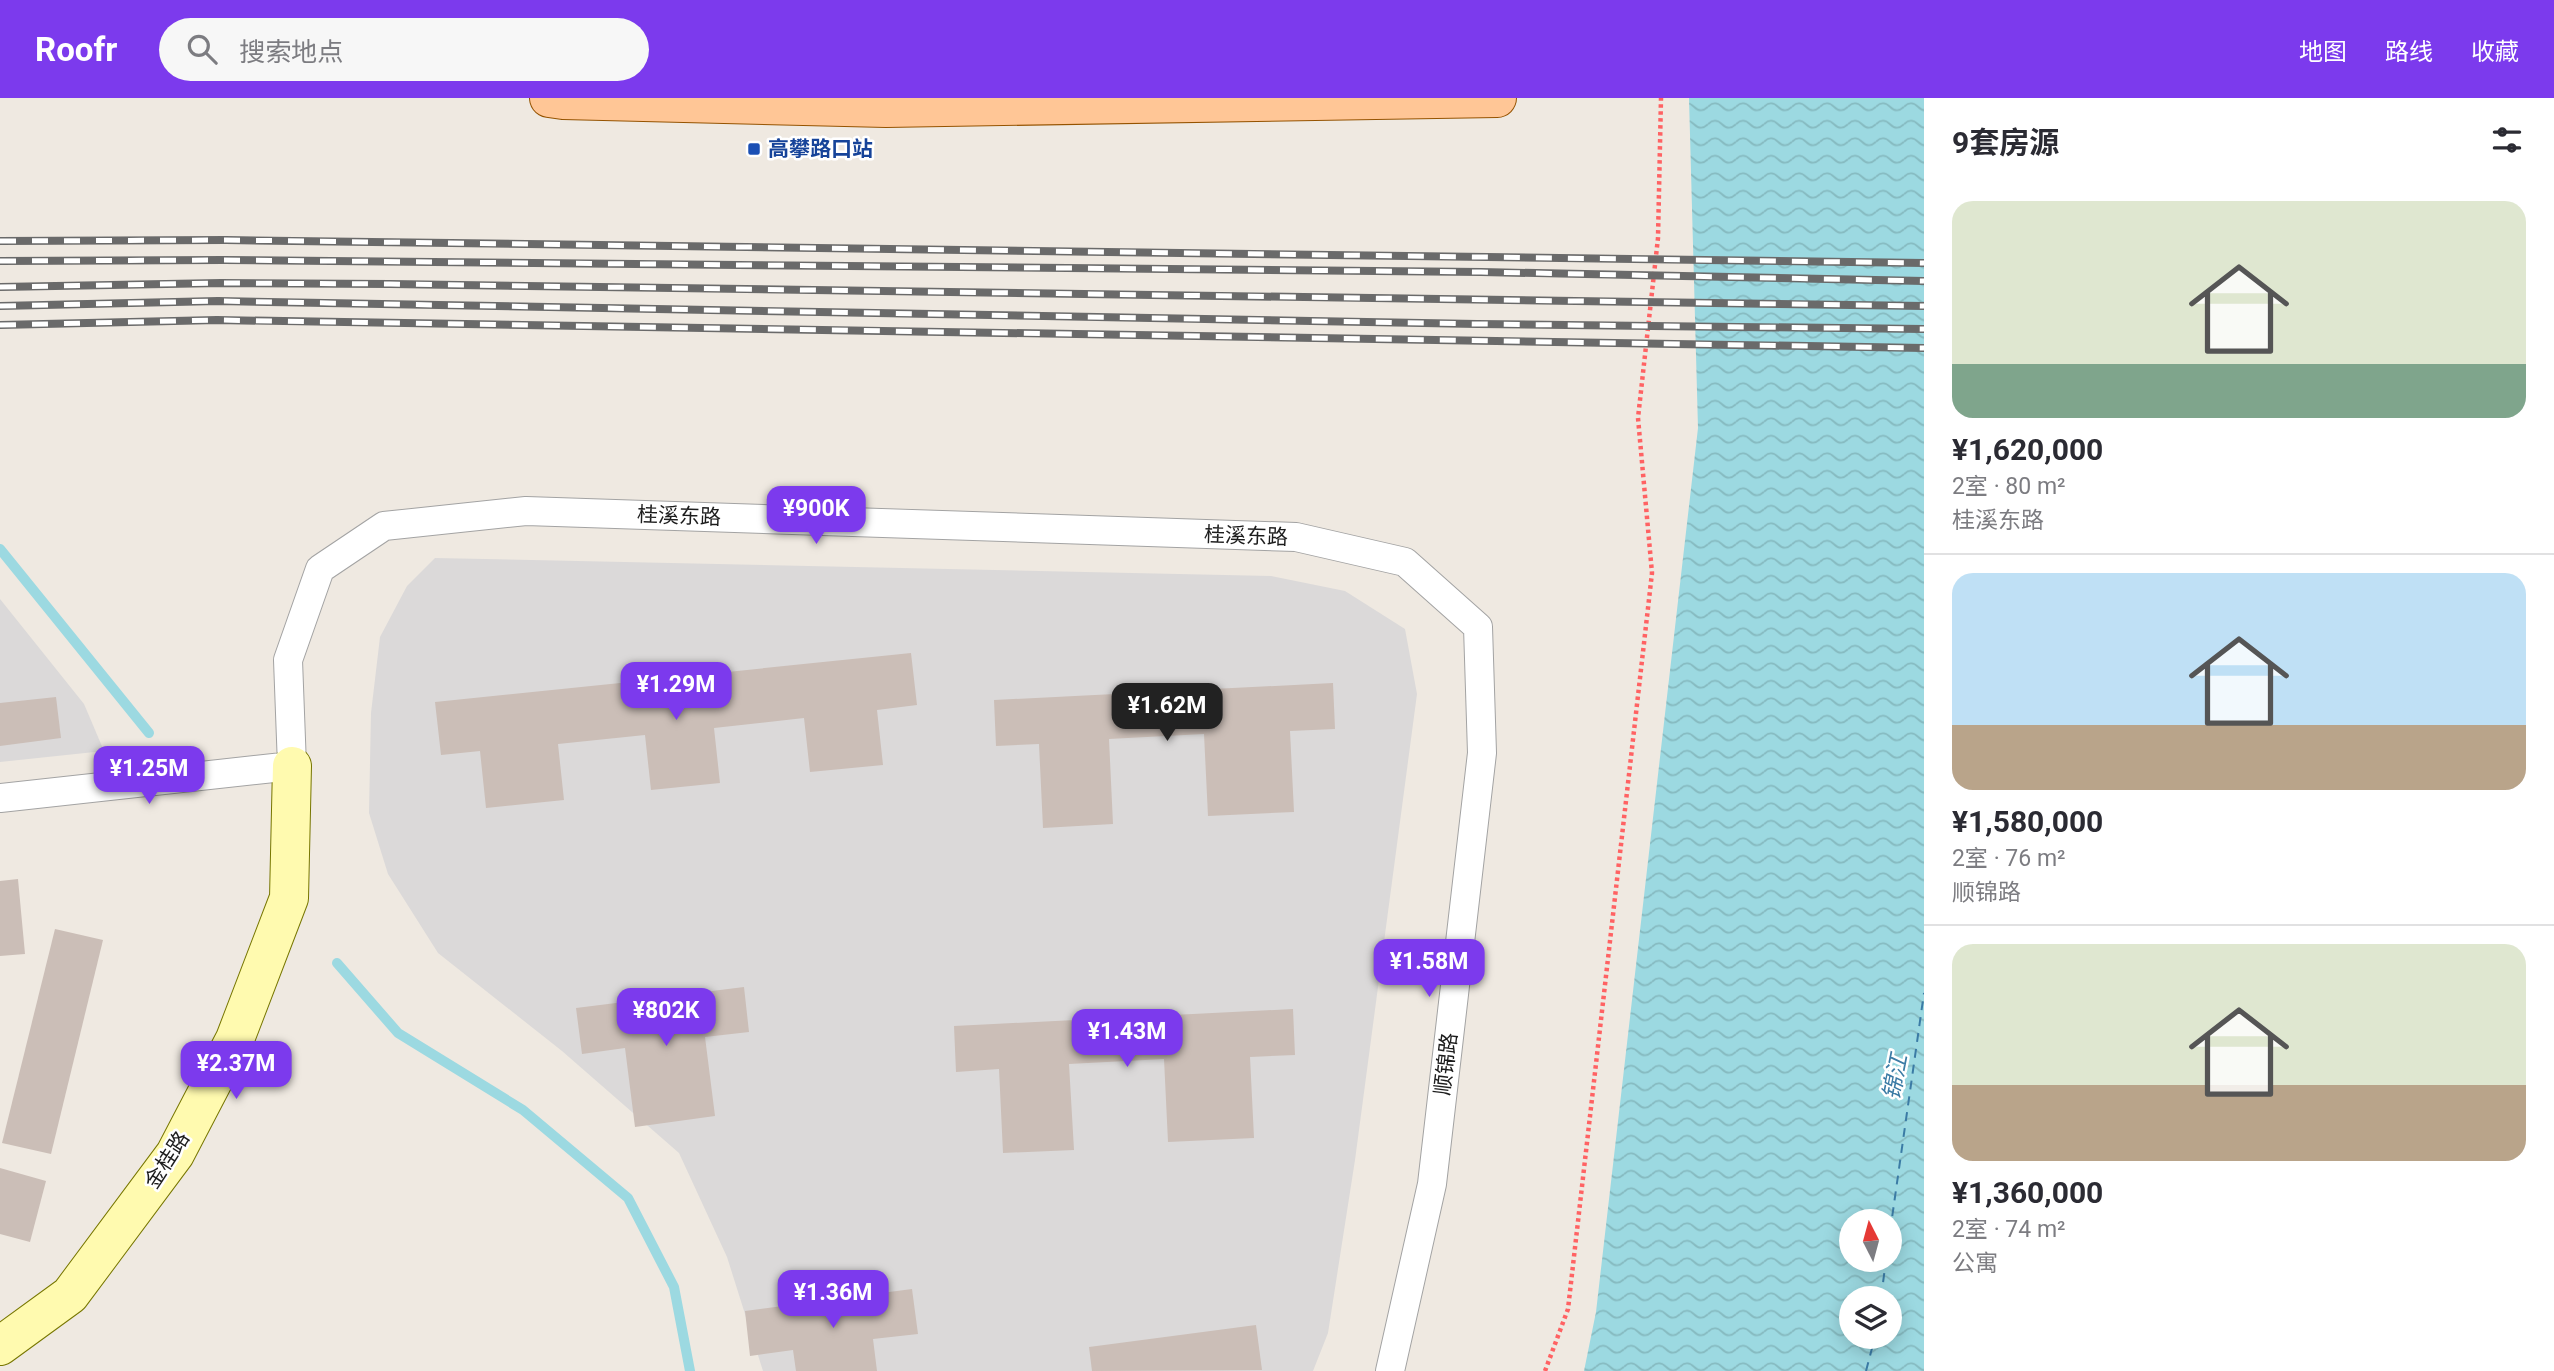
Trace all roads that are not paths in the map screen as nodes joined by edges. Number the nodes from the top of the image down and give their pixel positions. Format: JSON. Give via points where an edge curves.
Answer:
{"nodes":[{"id":1,"x":549,"y":98,"type":"edge"},
{"id":2,"x":1497,"y":98,"type":"edge"},
{"id":3,"x":1478,"y":627,"type":"joint"},
{"id":4,"x":292,"y":766,"type":"junction"},
{"id":5,"x":0,"y":798,"type":"edge"},
{"id":6,"x":0,"y":1346,"type":"edge"},
{"id":7,"x":1390,"y":1371,"type":"edge"}],
"edges":[{"from":1,"to":2,"type":"main road","via":[[886,108]]},
{"from":3,"to":4,"type":"street","name":"桂溪东路","via":[[1405,562],[1296,537],[526,511],[384,526],[320,569],[288,660]]},
{"from":3,"to":7,"type":"street","name":"顺锦路","via":[[1482,752],[1432,1184]]},
{"from":4,"to":5,"type":"street"},
{"from":4,"to":6,"type":"street","name":"金桂路","via":[[289,898],[235,1040],[175,1154],[70,1295]]}]}
